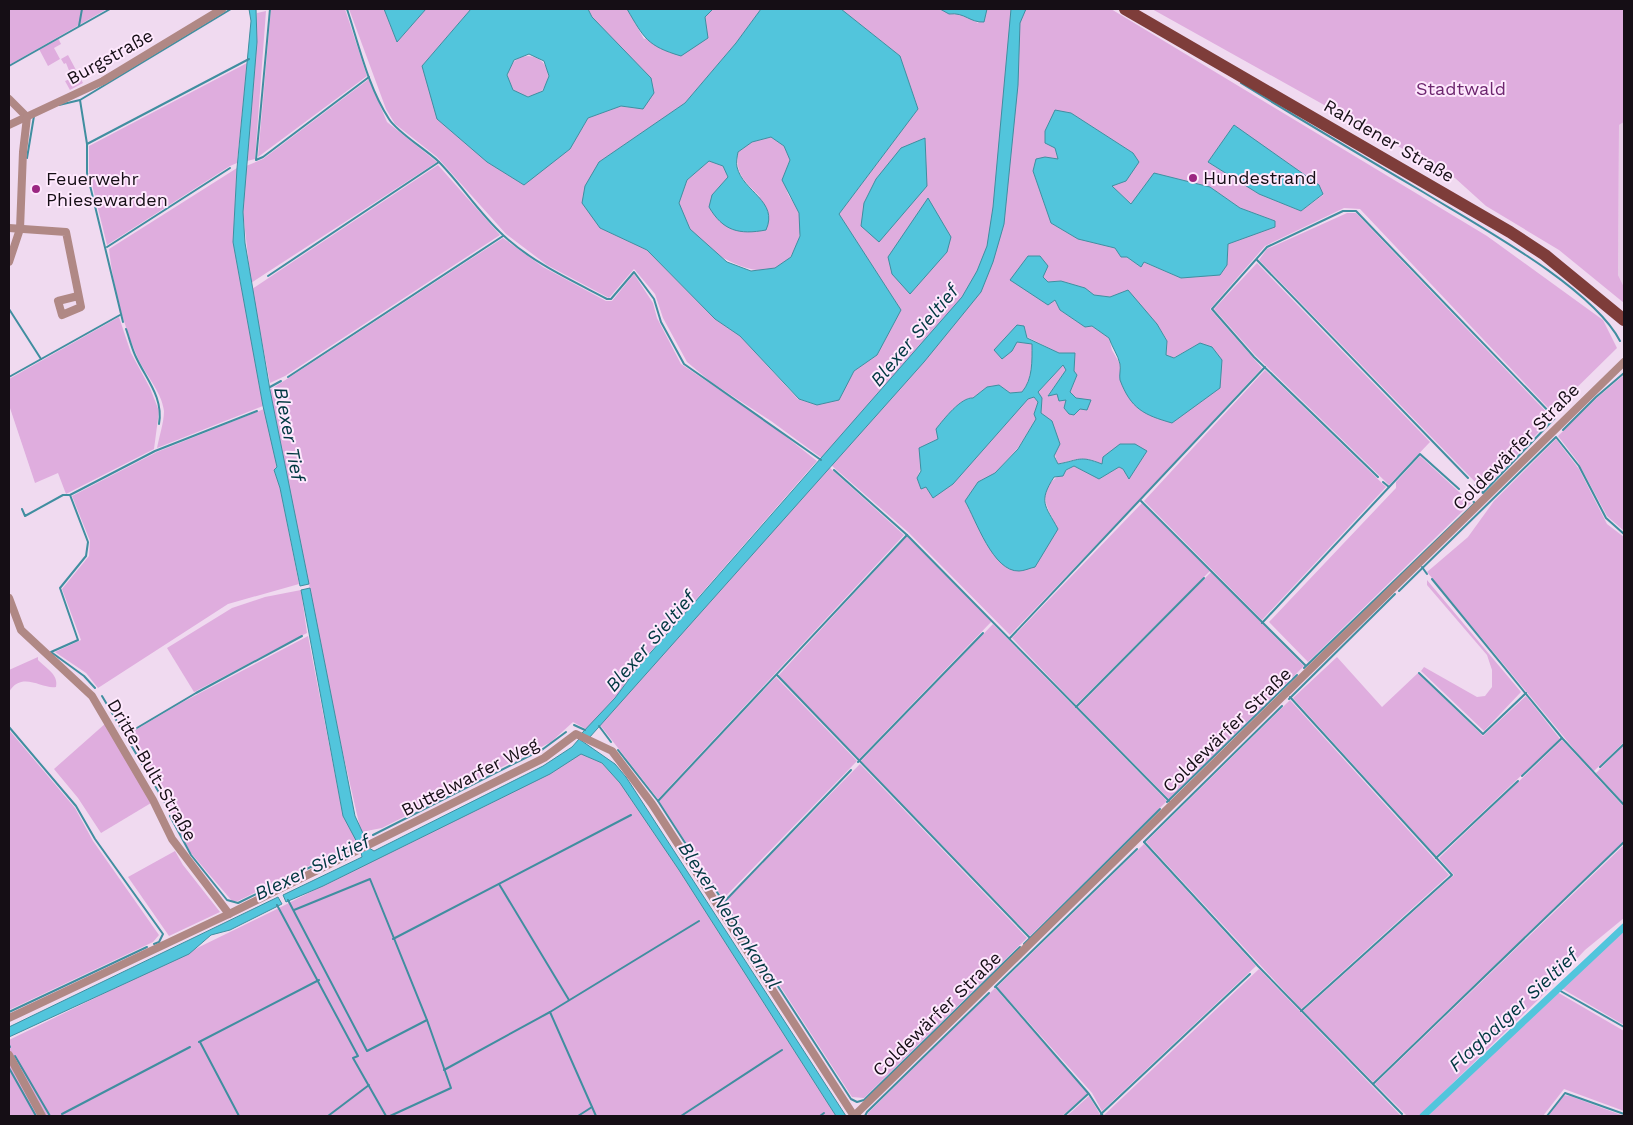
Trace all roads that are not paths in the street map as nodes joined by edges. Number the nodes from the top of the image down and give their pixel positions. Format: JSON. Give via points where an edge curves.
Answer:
{"nodes":[{"id":1,"x":222,"y":9,"type":"edge"},
{"id":2,"x":1126,"y":9,"type":"edge"},
{"id":3,"x":9,"y":99,"type":"edge"},
{"id":4,"x":27,"y":117,"type":"junction"},
{"id":5,"x":9,"y":126,"type":"edge"},
{"id":6,"x":9,"y":228,"type":"edge"},
{"id":7,"x":20,"y":229,"type":"junction"},
{"id":8,"x":9,"y":262,"type":"edge"},
{"id":9,"x":78,"y":296,"type":"junction"},
{"id":10,"x":1624,"y":320,"type":"edge"},
{"id":11,"x":1623,"y":364,"type":"edge"},
{"id":12,"x":9,"y":598,"type":"edge"},
{"id":13,"x":229,"y":914,"type":"junction"},
{"id":14,"x":9,"y":1018,"type":"edge"},
{"id":15,"x":9,"y":1055,"type":"edge"},
{"id":16,"x":42,"y":1116,"type":"edge"},
{"id":17,"x":854,"y":1116,"type":"edge"}],
"edges":[{"from":1,"to":4,"type":"street","name":"Burgstraße","via":[[103,81]]},
{"from":2,"to":10,"type":"main road","name":"Rahdener Straße","via":[[1510,232],[1545,255]]},
{"from":3,"to":4,"type":"street"},
{"from":4,"to":5,"type":"street","name":"Burgstraße"},
{"from":4,"to":7,"type":"street"},
{"from":6,"to":7,"type":"street"},
{"from":7,"to":8,"type":"street"},
{"from":7,"to":9,"type":"street","via":[[66,232]]},
{"from":9,"to":9,"type":"street","via":[[81,307],[62,316],[58,301]]},
{"from":11,"to":17,"type":"street","name":"Coldewärfer Straße"},
{"from":12,"to":13,"type":"street","name":"Dritte-Bult-Straße","via":[[21,630],[92,696],[172,839]]},
{"from":13,"to":14,"type":"street"},
{"from":13,"to":17,"type":"street","name":"Buttelwarfer Weg","via":[[549,755],[576,734],[612,751],[652,804]]},
{"from":15,"to":16,"type":"street"}]}
